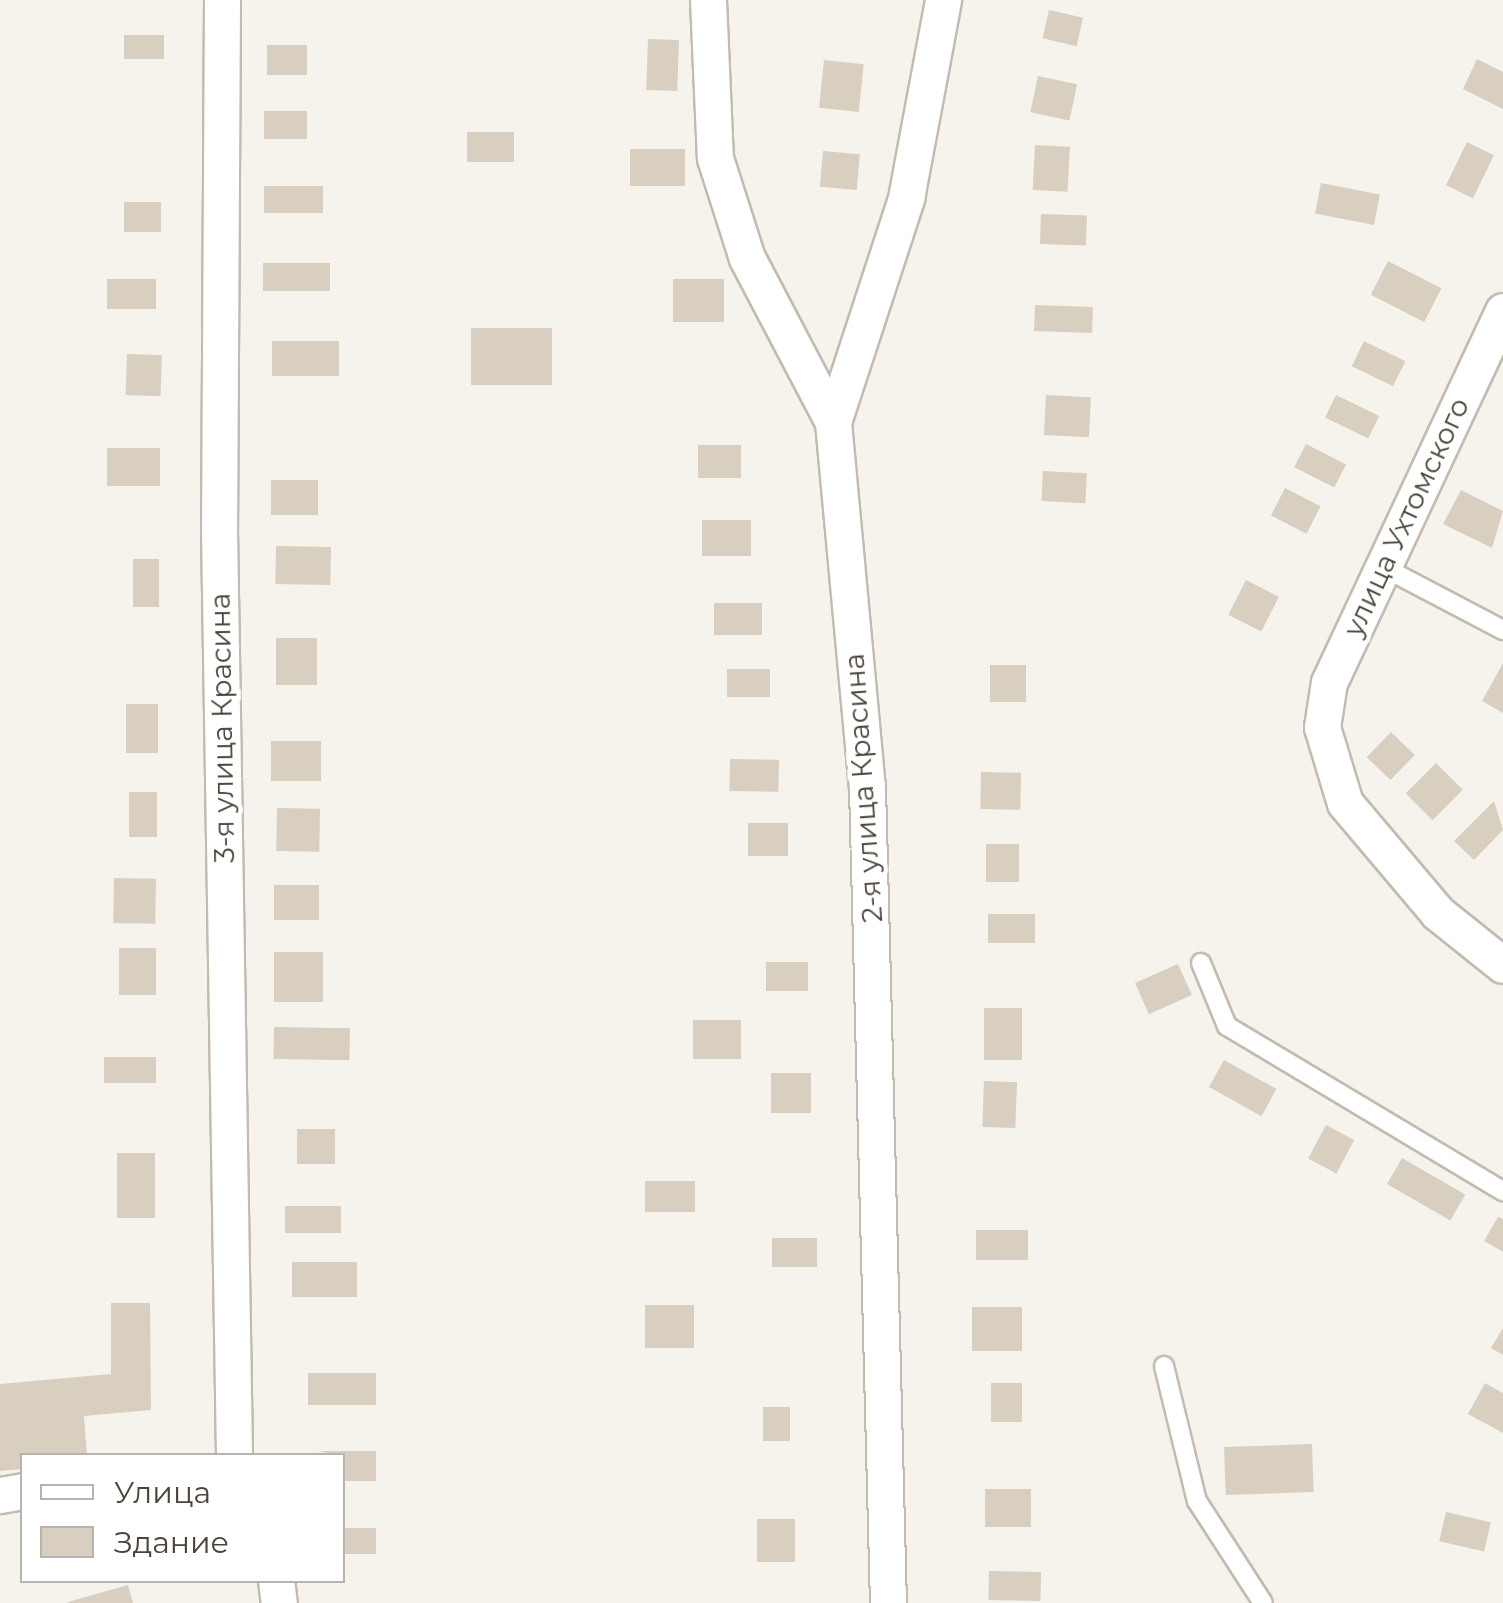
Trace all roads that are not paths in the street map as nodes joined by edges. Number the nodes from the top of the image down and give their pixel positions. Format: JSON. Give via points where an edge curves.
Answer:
{"nodes":[{"id":1,"x":222,"y":0,"type":"edge"},
{"id":2,"x":708,"y":0,"type":"edge"},
{"id":3,"x":943,"y":0,"type":"edge"},
{"id":4,"x":1503,"y":311,"type":"edge"},
{"id":5,"x":833,"y":422,"type":"junction"},
{"id":6,"x":1383,"y":567,"type":"junction"},
{"id":7,"x":1503,"y":630,"type":"edge"},
{"id":8,"x":1200,"y":963,"type":"dead end"},
{"id":9,"x":1503,"y":966,"type":"edge"},
{"id":10,"x":1503,"y":1191,"type":"edge"},
{"id":11,"x":1164,"y":1366,"type":"dead end"},
{"id":12,"x":234,"y":1453,"type":"edge"},
{"id":13,"x":888,"y":1603,"type":"edge"},
{"id":14,"x":1263,"y":1603,"type":"edge"}],
"edges":[{"from":1,"to":12,"type":"street","name":"3-я улица Красина","via":[[219,530]]},
{"from":2,"to":5,"type":"street","name":"2-я улица Красина","via":[[715,158],[746,258]]},
{"from":3,"to":5,"type":"street","via":[[906,198]]},
{"from":4,"to":6,"type":"street","name":"улица Ухтомского"},
{"from":5,"to":13,"type":"street","name":"2-я улица Красина","via":[[867,786]]},
{"from":6,"to":7,"type":"lane"},
{"from":6,"to":9,"type":"street","name":"улица Ухтомского","via":[[1330,682],[1322,728],[1344,803],[1438,913]]},
{"from":8,"to":10,"type":"lane","via":[[1228,1026]]},
{"from":11,"to":14,"type":"lane","via":[[1197,1501]]}]}
